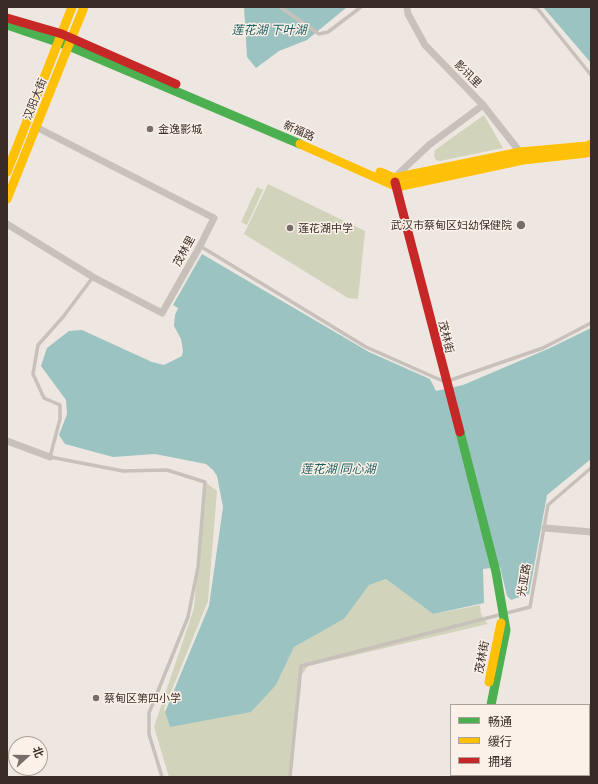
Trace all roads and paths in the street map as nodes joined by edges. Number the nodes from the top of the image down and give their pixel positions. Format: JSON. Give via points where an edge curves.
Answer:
{"nodes":[{"id":1,"x":72,"y":7,"type":"edge"},
{"id":2,"x":84,"y":7,"type":"edge"},
{"id":3,"x":280,"y":7,"type":"edge"},
{"id":4,"x":361,"y":7,"type":"edge"},
{"id":5,"x":407,"y":7,"type":"edge"},
{"id":6,"x":532,"y":7,"type":"edge"},
{"id":7,"x":7,"y":18,"type":"edge"},
{"id":8,"x":7,"y":25,"type":"edge"},
{"id":9,"x":61,"y":38,"type":"junction"},
{"id":10,"x":70,"y":42,"type":"junction"},
{"id":11,"x":591,"y":75,"type":"edge"},
{"id":12,"x":483,"y":105,"type":"junction"},
{"id":13,"x":36,"y":127,"type":"junction"},
{"id":14,"x":591,"y":144,"type":"edge"},
{"id":15,"x":591,"y":151,"type":"edge"},
{"id":16,"x":520,"y":152,"type":"junction"},
{"id":17,"x":7,"y":172,"type":"edge"},
{"id":18,"x":395,"y":182,"type":"junction"},
{"id":19,"x":7,"y":199,"type":"edge"},
{"id":20,"x":7,"y":224,"type":"edge"},
{"id":21,"x":200,"y":246,"type":"junction"},
{"id":22,"x":93,"y":277,"type":"junction"},
{"id":23,"x":591,"y":323,"type":"edge"},
{"id":24,"x":445,"y":382,"type":"junction"},
{"id":25,"x":7,"y":441,"type":"edge"},
{"id":26,"x":50,"y":457,"type":"junction"},
{"id":27,"x":591,"y":468,"type":"edge"},
{"id":28,"x":545,"y":528,"type":"junction"},
{"id":29,"x":591,"y":532,"type":"edge"},
{"id":30,"x":503,"y":614,"type":"junction"},
{"id":31,"x":485,"y":704,"type":"edge"},
{"id":32,"x":491,"y":704,"type":"edge"},
{"id":33,"x":162,"y":777,"type":"edge"},
{"id":34,"x":290,"y":777,"type":"edge"}],
"edges":[{"from":1,"to":9,"type":"street","name":"汉阳大街"},
{"from":2,"to":10,"type":"street","name":"汉阳大街"},
{"from":3,"to":4,"type":"lane","via":[[319,34],[328,32]]},
{"from":5,"to":12,"type":"street","name":"影讯里","via":[[408,14],[425,45]]},
{"from":6,"to":11,"type":"lane","via":[[537,8]]},
{"from":7,"to":9,"type":"street","name":"新福路"},
{"from":8,"to":9,"type":"street","name":"新福路"},
{"from":9,"to":10,"type":"street","name":"新福路"},
{"from":9,"to":17,"type":"street","name":"汉阳大街"},
{"from":10,"to":13,"type":"street","name":"汉阳大街"},
{"from":10,"to":18,"type":"street","name":"新福路"},
{"from":12,"to":16,"type":"street","name":"影讯里"},
{"from":12,"to":18,"type":"street","via":[[429,145]]},
{"from":13,"to":19,"type":"street","name":"汉阳大街"},
{"from":13,"to":21,"type":"street","name":"茂林里","via":[[214,218]]},
{"from":14,"to":16,"type":"street"},
{"from":15,"to":18,"type":"street"},
{"from":16,"to":18,"type":"street"},
{"from":18,"to":24,"type":"street","name":"茂林街"},
{"from":20,"to":22,"type":"street","name":"茂林里"},
{"from":21,"to":22,"type":"street","name":"茂林里","via":[[162,313]]},
{"from":21,"to":24,"type":"lane","via":[[366,346]]},
{"from":22,"to":26,"type":"lane","via":[[63,318],[38,345],[33,374],[44,398],[60,405],[60,419]]},
{"from":23,"to":24,"type":"lane","via":[[543,348]]},
{"from":24,"to":30,"type":"street","name":"茂林街","via":[[496,572]]},
{"from":25,"to":26,"type":"street"},
{"from":26,"to":33,"type":"lane","via":[[123,472],[167,470],[205,482],[198,567],[188,617],[149,713],[149,734]]},
{"from":27,"to":28,"type":"lane","name":"光亚路","via":[[548,505]]},
{"from":28,"to":29,"type":"street"},
{"from":28,"to":30,"type":"lane","name":"光亚路","via":[[530,608]]},
{"from":30,"to":31,"type":"street","name":"茂林街"},
{"from":30,"to":32,"type":"street","name":"茂林街","via":[[506,630]]},
{"from":30,"to":34,"type":"lane","via":[[301,666]]}]}
